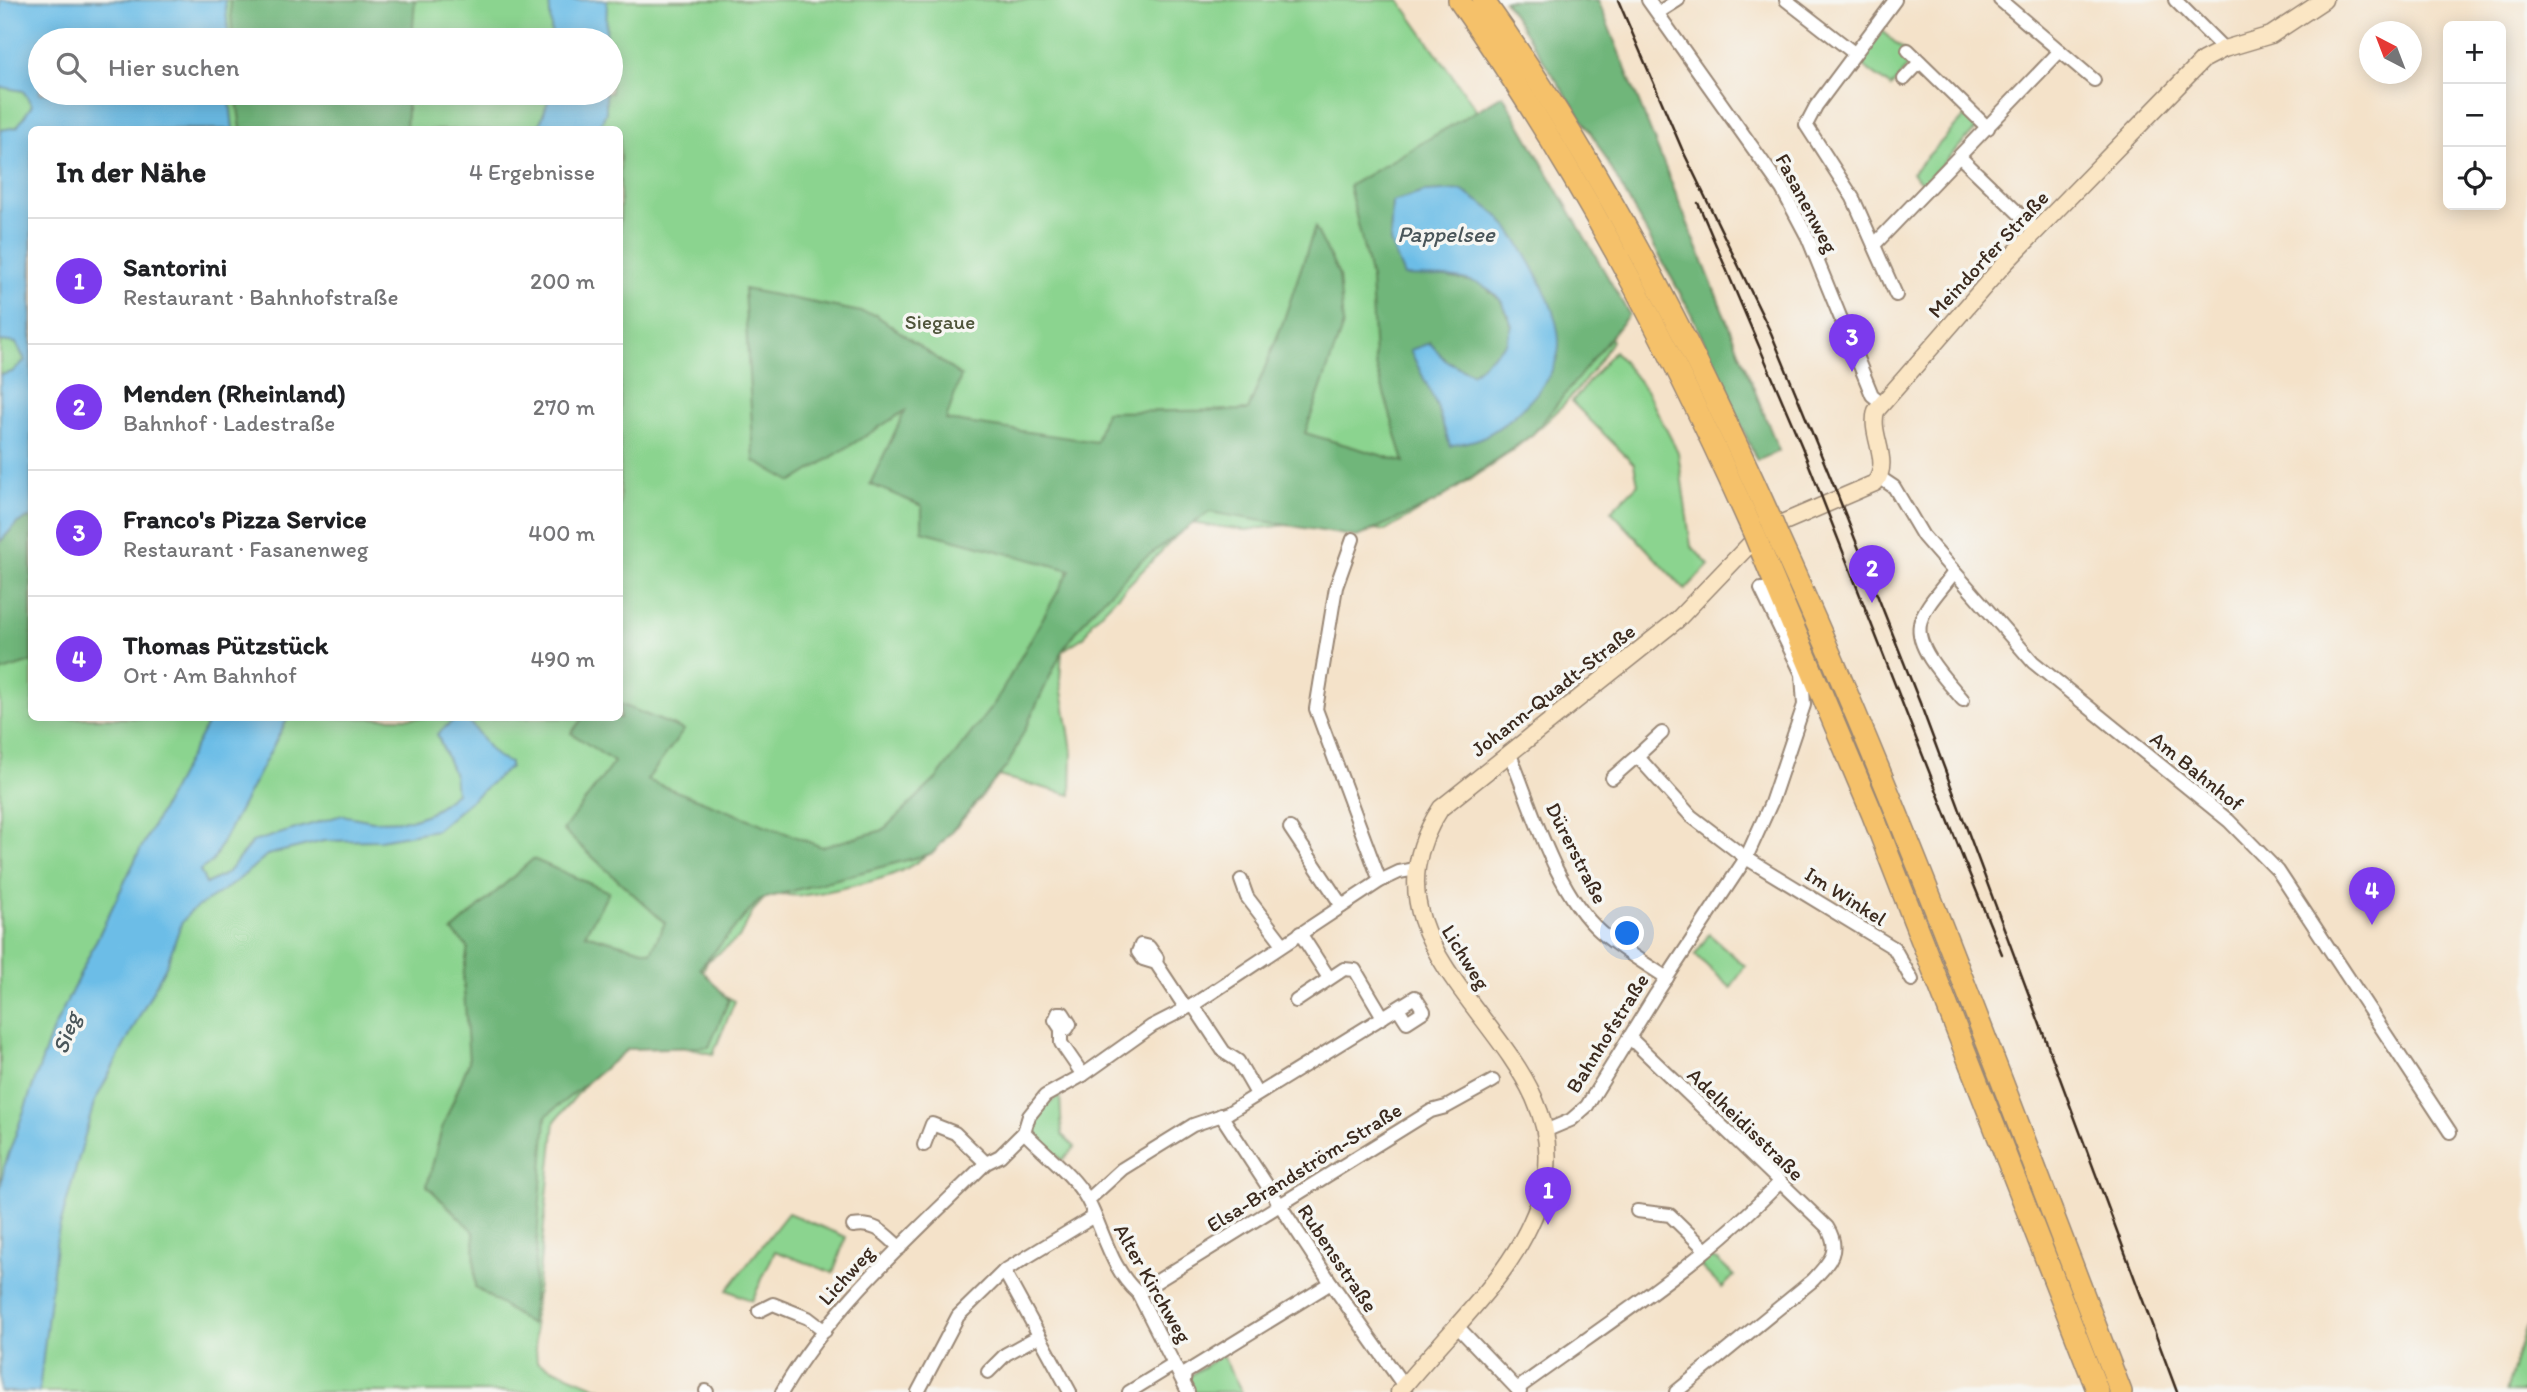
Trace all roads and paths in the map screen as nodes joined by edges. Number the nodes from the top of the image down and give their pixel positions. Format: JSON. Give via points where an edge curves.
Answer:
{"nodes":[{"id":1,"x":1459,"y":0,"type":"edge"},
{"id":2,"x":1483,"y":0,"type":"edge"},
{"id":3,"x":1648,"y":0,"type":"edge"},
{"id":4,"x":1678,"y":0,"type":"edge"},
{"id":5,"x":1786,"y":0,"type":"edge"},
{"id":6,"x":1895,"y":0,"type":"edge"},
{"id":7,"x":2000,"y":0,"type":"edge"},
{"id":8,"x":2175,"y":0,"type":"edge"},
{"id":9,"x":2324,"y":0,"type":"edge"},
{"id":10,"x":1659,"y":12,"type":"junction"},
{"id":11,"x":2224,"y":49,"type":"junction"},
{"id":12,"x":1908,"y":50,"type":"dead end"},
{"id":13,"x":2060,"y":51,"type":"junction"},
{"id":14,"x":1854,"y":53,"type":"junction"},
{"id":15,"x":1920,"y":62,"type":"junction"},
{"id":16,"x":1904,"y":79,"type":"dead end"},
{"id":17,"x":2094,"y":80,"type":"dead end"},
{"id":18,"x":1988,"y":128,"type":"junction"},
{"id":19,"x":1960,"y":157,"type":"junction"},
{"id":20,"x":2036,"y":230,"type":"junction"},
{"id":21,"x":1874,"y":245,"type":"junction"},
{"id":22,"x":1896,"y":295,"type":"dead end"},
{"id":23,"x":1882,"y":403,"type":"junction"},
{"id":24,"x":1879,"y":477,"type":"junction"},
{"id":25,"x":1765,"y":534,"type":"junction"},
{"id":26,"x":1353,"y":539,"type":"dead end"},
{"id":27,"x":1954,"y":572,"type":"junction"},
{"id":28,"x":1762,"y":589,"type":"dead end"},
{"id":29,"x":1963,"y":699,"type":"dead end"},
{"id":30,"x":1662,"y":733,"type":"dead end"},
{"id":31,"x":1509,"y":752,"type":"junction"},
{"id":32,"x":1637,"y":756,"type":"junction"},
{"id":33,"x":1612,"y":778,"type":"dead end"},
{"id":34,"x":1290,"y":828,"type":"dead end"},
{"id":35,"x":1746,"y":858,"type":"junction"},
{"id":36,"x":1416,"y":869,"type":"junction"},
{"id":37,"x":1241,"y":880,"type":"dead end"},
{"id":38,"x":1380,"y":881,"type":"junction"},
{"id":39,"x":1342,"y":906,"type":"junction"},
{"id":40,"x":1300,"y":933,"type":"junction"},
{"id":41,"x":1283,"y":944,"type":"junction"},
{"id":42,"x":1156,"y":963,"type":"dead end"},
{"id":43,"x":1329,"y":978,"type":"junction"},
{"id":44,"x":1667,"y":978,"type":"junction"},
{"id":45,"x":1912,"y":981,"type":"dead end"},
{"id":46,"x":1296,"y":1001,"type":"dead end"},
{"id":47,"x":1189,"y":1006,"type":"junction"},
{"id":48,"x":1398,"y":1008,"type":"dead end"},
{"id":49,"x":1383,"y":1017,"type":"junction"},
{"id":50,"x":1061,"y":1029,"type":"dead end"},
{"id":51,"x":1629,"y":1037,"type":"junction"},
{"id":52,"x":1083,"y":1075,"type":"junction"},
{"id":53,"x":1493,"y":1081,"type":"dead end"},
{"id":54,"x":1257,"y":1094,"type":"junction"},
{"id":55,"x":1221,"y":1115,"type":"junction"},
{"id":56,"x":1545,"y":1130,"type":"junction"},
{"id":57,"x":1024,"y":1132,"type":"junction"},
{"id":58,"x":2449,"y":1132,"type":"dead end"},
{"id":59,"x":924,"y":1145,"type":"dead end"},
{"id":60,"x":986,"y":1163,"type":"junction"},
{"id":61,"x":1779,"y":1183,"type":"junction"},
{"id":62,"x":1087,"y":1200,"type":"junction"},
{"id":63,"x":1279,"y":1204,"type":"junction"},
{"id":64,"x":1637,"y":1211,"type":"dead end"},
{"id":65,"x":1093,"y":1217,"type":"junction"},
{"id":66,"x":853,"y":1226,"type":"dead end"},
{"id":67,"x":900,"y":1248,"type":"junction"},
{"id":68,"x":1706,"y":1250,"type":"junction"},
{"id":69,"x":1004,"y":1271,"type":"junction"},
{"id":70,"x":1331,"y":1283,"type":"junction"},
{"id":71,"x":1138,"y":1293,"type":"junction"},
{"id":72,"x":759,"y":1311,"type":"dead end"},
{"id":73,"x":1456,"y":1325,"type":"junction"},
{"id":74,"x":825,"y":1331,"type":"junction"},
{"id":75,"x":1039,"y":1336,"type":"junction"},
{"id":76,"x":1173,"y":1365,"type":"junction"},
{"id":77,"x":988,"y":1372,"type":"dead end"},
{"id":78,"x":1186,"y":1386,"type":"edge"},
{"id":79,"x":1401,"y":1389,"type":"edge"},
{"id":80,"x":1518,"y":1390,"type":"edge"},
{"id":81,"x":782,"y":1392,"type":"edge"},
{"id":82,"x":918,"y":1392,"type":"edge"},
{"id":83,"x":1070,"y":1392,"type":"edge"},
{"id":84,"x":1129,"y":1392,"type":"edge"},
{"id":85,"x":1676,"y":1392,"type":"edge"},
{"id":86,"x":2098,"y":1392,"type":"edge"},
{"id":87,"x":2121,"y":1392,"type":"edge"}],
"edges":[{"from":1,"to":25,"type":"highway","via":[[1519,87],[1612,243]]},
{"from":2,"to":25,"type":"highway","via":[[1557,108],[1678,320]]},
{"from":3,"to":10,"type":"street","name":"Fasanenweg"},
{"from":4,"to":10,"type":"street"},
{"from":5,"to":14,"type":"street"},
{"from":6,"to":14,"type":"street"},
{"from":7,"to":13,"type":"street"},
{"from":8,"to":11,"type":"street"},
{"from":9,"to":11,"type":"main road","name":"Meindorfer Straße","via":[[2272,35]]},
{"from":10,"to":23,"type":"street","name":"Fasanenweg","via":[[1782,189],[1808,238],[1872,395]]},
{"from":11,"to":20,"type":"main road","name":"Meindorfer Straße","via":[[2186,75]]},
{"from":12,"to":15,"type":"street"},
{"from":13,"to":17,"type":"street"},
{"from":13,"to":18,"type":"street"},
{"from":14,"to":21,"type":"street","via":[[1806,125],[1853,198]]},
{"from":15,"to":16,"type":"street"},
{"from":15,"to":18,"type":"street"},
{"from":18,"to":19,"type":"street"},
{"from":19,"to":20,"type":"street"},
{"from":19,"to":21,"type":"street"},
{"from":20,"to":23,"type":"main road","name":"Meindorfer Straße"},
{"from":21,"to":22,"type":"street"},
{"from":23,"to":24,"type":"main road","via":[[1874,425],[1883,466]]},
{"from":24,"to":27,"type":"street","name":"Am Bahnhof","via":[[1894,486],[1923,536]]},
{"from":24,"to":31,"type":"main road","name":"Johann-Quadt-Straße","via":[[1866,490],[1782,523],[1736,555],[1677,620]]},
{"from":25,"to":86,"type":"highway"},
{"from":25,"to":87,"type":"highway","via":[[1821,631]]},
{"from":26,"to":38,"type":"street","via":[[1336,587],[1316,709]]},
{"from":27,"to":29,"type":"street","via":[[1924,614],[1920,628],[1933,664]]},
{"from":27,"to":58,"type":"street","name":"Am Bahnhof","via":[[2033,662],[2230,821],[2278,871]]},
{"from":28,"to":35,"type":"street","name":"Bahnhofstraße","via":[[1802,674],[1804,705]]},
{"from":30,"to":32,"type":"street"},
{"from":31,"to":36,"type":"main road","name":"Johann-Quadt-Straße","via":[[1441,808],[1425,831]]},
{"from":31,"to":44,"type":"street","name":"Dürerstraße","via":[[1551,855],[1580,908],[1601,933]]},
{"from":32,"to":33,"type":"street"},
{"from":32,"to":35,"type":"street","via":[[1691,816]]},
{"from":34,"to":39,"type":"street"},
{"from":35,"to":44,"type":"street","name":"Bahnhofstraße"},
{"from":35,"to":45,"type":"street","name":"Im Winkel","via":[[1894,948]]},
{"from":36,"to":38,"type":"street","name":"Lichweg"},
{"from":36,"to":56,"type":"main road","name":"Lichweg","via":[[1418,909],[1431,945],[1523,1074]]},
{"from":37,"to":41,"type":"street","via":[[1247,897]]},
{"from":38,"to":39,"type":"street","name":"Lichweg"},
{"from":39,"to":40,"type":"street","name":"Lichweg"},
{"from":40,"to":41,"type":"street","name":"Lichweg"},
{"from":40,"to":43,"type":"street"},
{"from":41,"to":47,"type":"street","name":"Lichweg"},
{"from":42,"to":47,"type":"street"},
{"from":43,"to":46,"type":"street"},
{"from":43,"to":49,"type":"street","via":[[1344,969],[1355,970]]},
{"from":44,"to":51,"type":"street","name":"Bahnhofstraße"},
{"from":47,"to":52,"type":"street","name":"Lichweg"},
{"from":47,"to":54,"type":"street","via":[[1224,1052],[1238,1061]]},
{"from":48,"to":49,"type":"street"},
{"from":49,"to":54,"type":"street"},
{"from":50,"to":52,"type":"street","via":[[1061,1043]]},
{"from":51,"to":56,"type":"street","name":"Bahnhofstraße","via":[[1587,1106],[1572,1120]]},
{"from":51,"to":61,"type":"street","name":"Adelheidisstraße"},
{"from":52,"to":57,"type":"street","name":"Lichweg","via":[[1045,1096],[1035,1106]]},
{"from":53,"to":63,"type":"street","name":"Elsa-Brandström-Straße","via":[[1431,1111]]},
{"from":54,"to":55,"type":"street"},
{"from":55,"to":62,"type":"street","via":[[1193,1125],[1122,1169]]},
{"from":55,"to":63,"type":"street","name":"Rubensstraße"},
{"from":56,"to":73,"type":"main road","via":[[1545,1182],[1532,1220],[1513,1254]]},
{"from":57,"to":60,"type":"street","name":"Lichweg"},
{"from":57,"to":62,"type":"street","name":"Alter Kirchweg"},
{"from":59,"to":60,"type":"street","via":[[932,1124],[955,1133]]},
{"from":60,"to":67,"type":"street","name":"Lichweg"},
{"from":61,"to":68,"type":"street"},
{"from":61,"to":85,"type":"street","name":"Adelheidisstraße","via":[[1827,1227],[1834,1239],[1830,1263]]},
{"from":62,"to":65,"type":"street","name":"Alter Kirchweg"},
{"from":63,"to":70,"type":"street","name":"Rubensstraße"},
{"from":63,"to":71,"type":"street","name":"Elsa-Brandström-Straße"},
{"from":64,"to":68,"type":"street","via":[[1670,1214]]},
{"from":65,"to":69,"type":"street"},
{"from":65,"to":71,"type":"street","name":"Alter Kirchweg","via":[[1108,1242],[1108,1253]]},
{"from":66,"to":67,"type":"street","name":"Lichweg","via":[[879,1228]]},
{"from":67,"to":74,"type":"street","name":"Lichweg"},
{"from":68,"to":80,"type":"street"},
{"from":69,"to":75,"type":"street"},
{"from":69,"to":82,"type":"street","via":[[958,1316]]},
{"from":70,"to":78,"type":"street","via":[[1185,1373]]},
{"from":70,"to":79,"type":"street","name":"Rubensstraße"},
{"from":71,"to":76,"type":"street","name":"Alter Kirchweg","via":[[1174,1359]]},
{"from":72,"to":74,"type":"street","name":"Lichweg","via":[[774,1304],[808,1318]]},
{"from":73,"to":79,"type":"main road"},
{"from":73,"to":80,"type":"street"},
{"from":74,"to":81,"type":"street","name":"Lichweg"},
{"from":75,"to":77,"type":"street","via":[[1006,1354]]},
{"from":75,"to":83,"type":"street"},
{"from":76,"to":78,"type":"street","name":"Alter Kirchweg"},
{"from":76,"to":84,"type":"street"}]}
